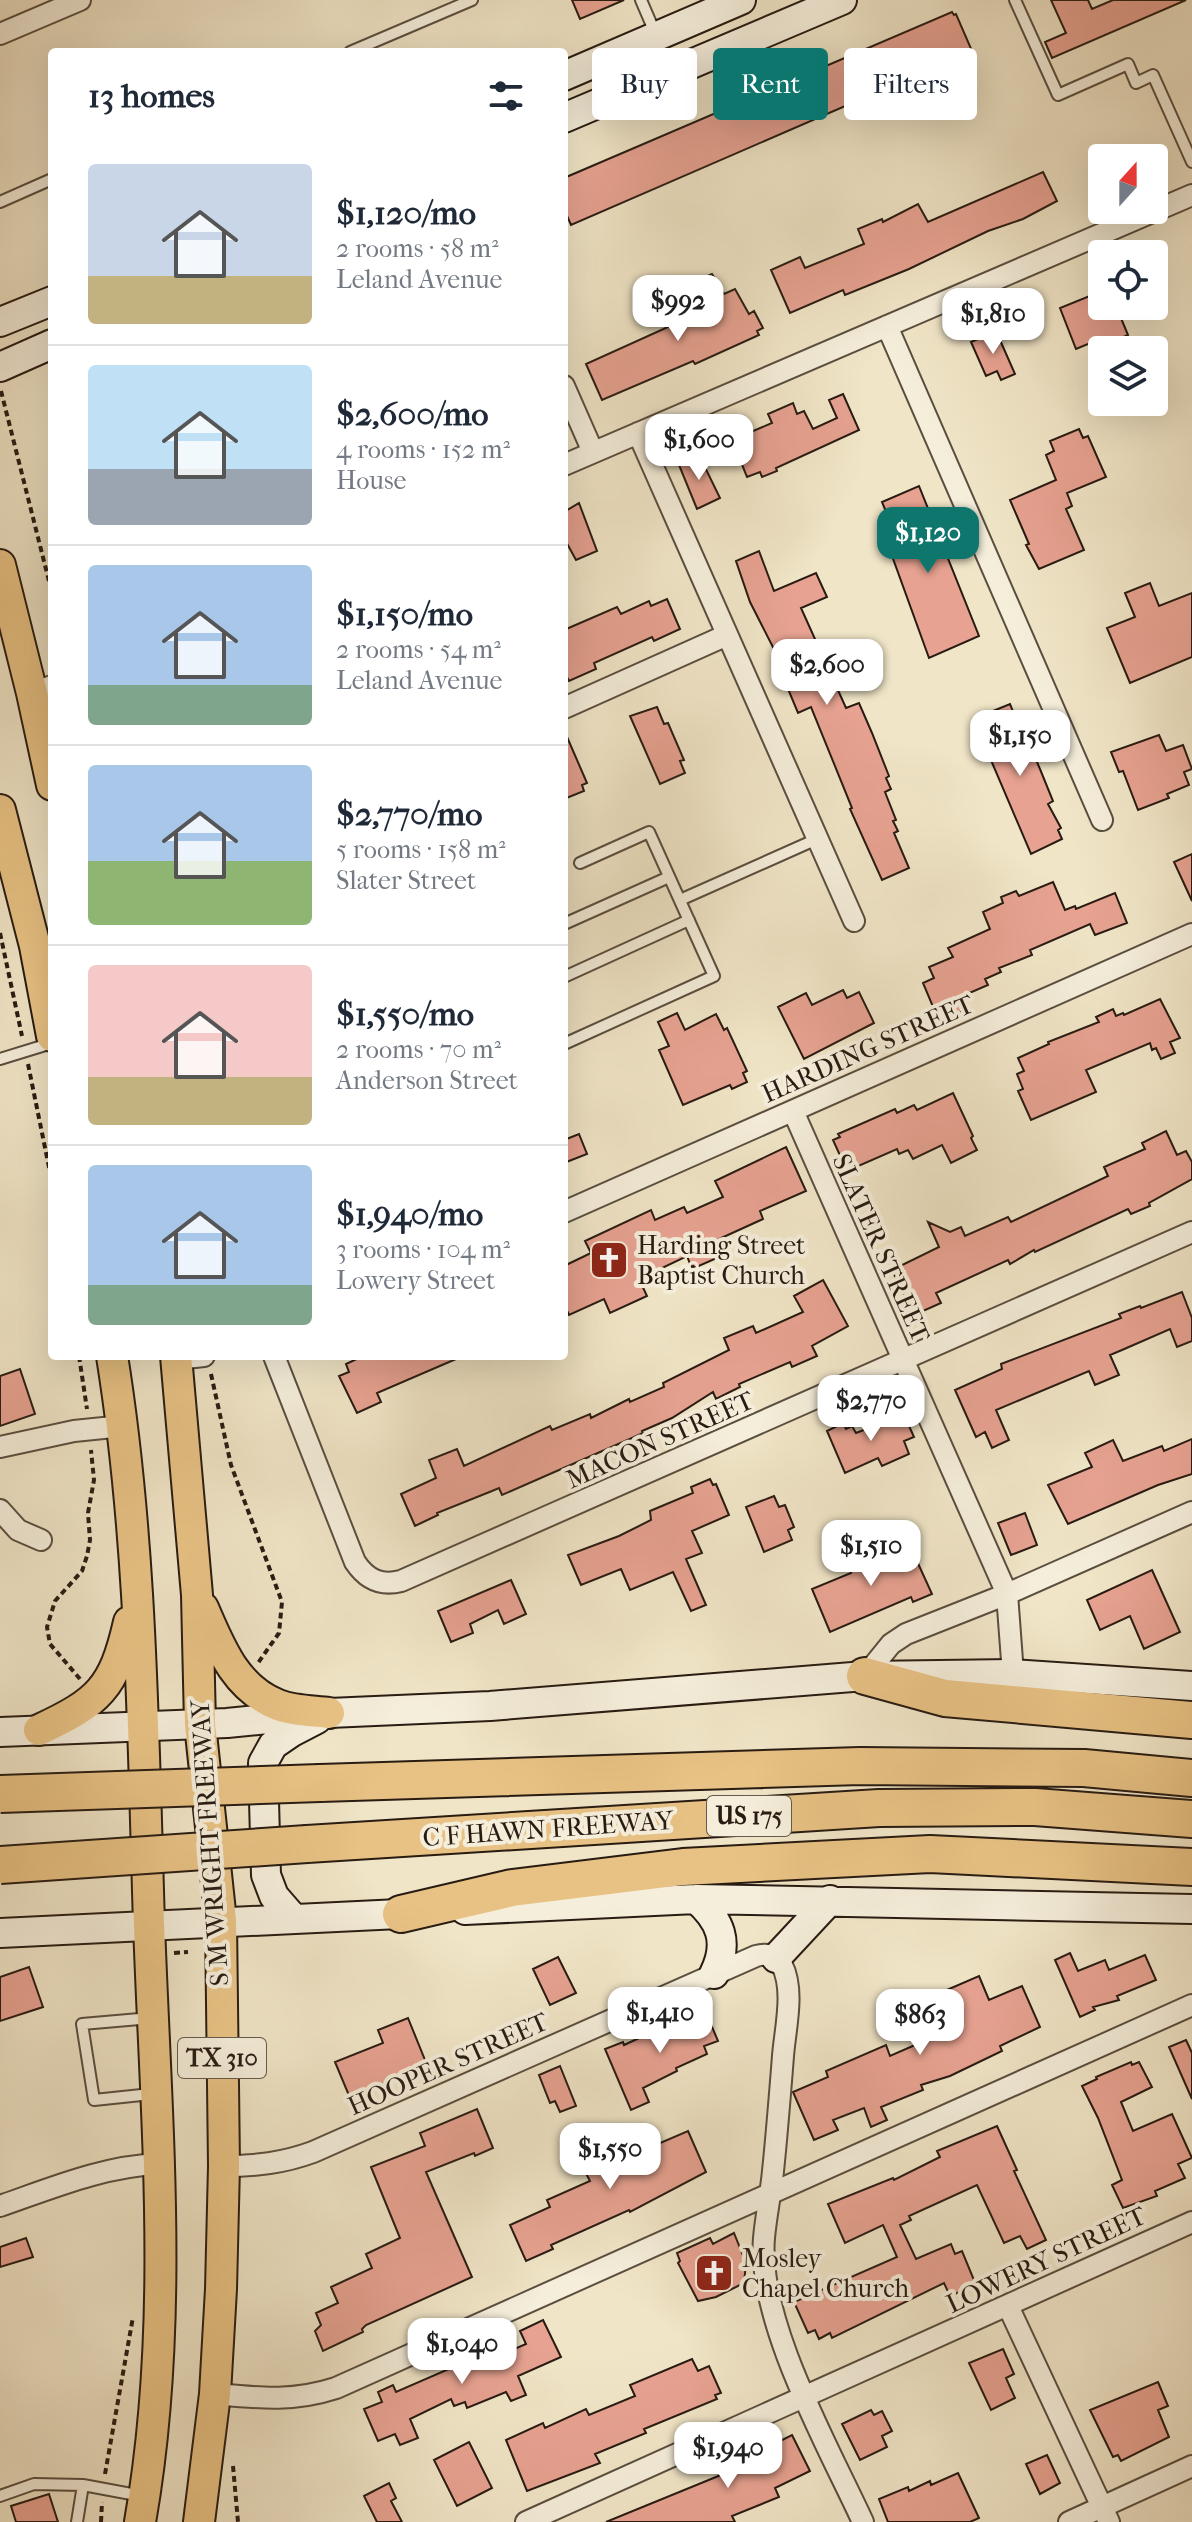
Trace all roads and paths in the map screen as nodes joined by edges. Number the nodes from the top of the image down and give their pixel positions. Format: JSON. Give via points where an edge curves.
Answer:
{"nodes":[{"id":1,"x":80,"y":0,"type":"edge"},
{"id":2,"x":472,"y":0,"type":"edge"},
{"id":3,"x":641,"y":0,"type":"edge"},
{"id":4,"x":842,"y":0,"type":"edge"},
{"id":5,"x":1015,"y":0,"type":"edge"},
{"id":6,"x":727,"y":3,"type":"edge"},
{"id":7,"x":0,"y":34,"type":"edge"},
{"id":8,"x":656,"y":36,"type":"junction"},
{"id":9,"x":359,"y":48,"type":"edge"},
{"id":10,"x":568,"y":74,"type":"edge"},
{"id":11,"x":568,"y":116,"type":"edge"},
{"id":12,"x":1192,"y":162,"type":"edge"},
{"id":13,"x":48,"y":181,"type":"edge"},
{"id":14,"x":1192,"y":195,"type":"edge"},
{"id":15,"x":0,"y":202,"type":"edge"},
{"id":16,"x":48,"y":303,"type":"edge"},
{"id":17,"x":0,"y":322,"type":"edge"},
{"id":18,"x":887,"y":326,"type":"junction"},
{"id":19,"x":48,"y":346,"type":"edge"},
{"id":20,"x":0,"y":367,"type":"edge"},
{"id":21,"x":568,"y":395,"type":"edge"},
{"id":22,"x":2,"y":396,"type":"dead end"},
{"id":23,"x":638,"y":433,"type":"junction"},
{"id":24,"x":593,"y":452,"type":"junction"},
{"id":25,"x":568,"y":463,"type":"edge"},
{"id":26,"x":0,"y":565,"type":"edge"},
{"id":27,"x":48,"y":577,"type":"edge"},
{"id":28,"x":727,"y":635,"type":"junction"},
{"id":29,"x":42,"y":690,"type":"edge"},
{"id":30,"x":568,"y":706,"type":"edge"},
{"id":31,"x":48,"y":747,"type":"edge"},
{"id":32,"x":0,"y":810,"type":"edge"},
{"id":33,"x":1102,"y":820,"type":"dead end"},
{"id":34,"x":817,"y":839,"type":"junction"},
{"id":35,"x":6,"y":856,"type":"edge"},
{"id":36,"x":580,"y":863,"type":"dead end"},
{"id":37,"x":669,"y":877,"type":"junction"},
{"id":38,"x":680,"y":900,"type":"junction"},
{"id":39,"x":689,"y":920,"type":"junction"},
{"id":40,"x":854,"y":921,"type":"dead end"},
{"id":41,"x":568,"y":922,"type":"edge"},
{"id":42,"x":1192,"y":934,"type":"edge"},
{"id":43,"x":568,"y":975,"type":"edge"},
{"id":44,"x":48,"y":1015,"type":"edge"},
{"id":45,"x":568,"y":1042,"type":"edge"},
{"id":46,"x":48,"y":1044,"type":"edge"},
{"id":47,"x":0,"y":1059,"type":"edge"},
{"id":48,"x":793,"y":1111,"type":"junction"},
{"id":49,"x":568,"y":1210,"type":"edge"},
{"id":50,"x":1192,"y":1232,"type":"edge"},
{"id":51,"x":80,"y":1360,"type":"edge"},
{"id":52,"x":113,"y":1360,"type":"edge"},
{"id":53,"x":185,"y":1360,"type":"edge"},
{"id":54,"x":276,"y":1360,"type":"edge"},
{"id":55,"x":902,"y":1361,"type":"junction"},
{"id":56,"x":212,"y":1376,"type":"dead end"},
{"id":57,"x":87,"y":1409,"type":"dead end"},
{"id":58,"x":123,"y":1426,"type":"junction"},
{"id":59,"x":0,"y":1447,"type":"edge"},
{"id":60,"x":92,"y":1452,"type":"dead end"},
{"id":61,"x":0,"y":1510,"type":"edge"},
{"id":62,"x":1192,"y":1512,"type":"edge"},
{"id":63,"x":41,"y":1540,"type":"dead end"},
{"id":64,"x":1007,"y":1594,"type":"junction"},
{"id":65,"x":197,"y":1595,"type":"junction"},
{"id":66,"x":135,"y":1597,"type":"junction"},
{"id":67,"x":255,"y":1668,"type":"dead end"},
{"id":68,"x":1013,"y":1674,"type":"junction"},
{"id":69,"x":865,"y":1676,"type":"junction"},
{"id":70,"x":85,"y":1684,"type":"dead end"},
{"id":71,"x":1192,"y":1686,"type":"edge"},
{"id":72,"x":329,"y":1713,"type":"junction"},
{"id":73,"x":1192,"y":1720,"type":"edge"},
{"id":74,"x":200,"y":1724,"type":"junction"},
{"id":75,"x":144,"y":1726,"type":"junction"},
{"id":76,"x":39,"y":1730,"type":"junction"},
{"id":77,"x":0,"y":1732,"type":"edge"},
{"id":78,"x":1192,"y":1778,"type":"edge"},
{"id":79,"x":0,"y":1794,"type":"edge"},
{"id":80,"x":1192,"y":1819,"type":"edge"},
{"id":81,"x":0,"y":1865,"type":"edge"},
{"id":82,"x":1192,"y":1867,"type":"edge"},
{"id":83,"x":696,"y":1899,"type":"junction"},
{"id":84,"x":830,"y":1900,"type":"junction"},
{"id":85,"x":1192,"y":1909,"type":"edge"},
{"id":86,"x":401,"y":1914,"type":"junction"},
{"id":87,"x":294,"y":1919,"type":"junction"},
{"id":88,"x":221,"y":1921,"type":"junction"},
{"id":89,"x":149,"y":1926,"type":"junction"},
{"id":90,"x":0,"y":1933,"type":"edge"},
{"id":91,"x":780,"y":1966,"type":"junction"},
{"id":92,"x":714,"y":1974,"type":"junction"},
{"id":93,"x":1192,"y":2005,"type":"edge"},
{"id":94,"x":153,"y":2018,"type":"junction"},
{"id":95,"x":156,"y":2093,"type":"junction"},
{"id":96,"x":159,"y":2164,"type":"junction"},
{"id":97,"x":224,"y":2166,"type":"junction"},
{"id":98,"x":770,"y":2193,"type":"junction"},
{"id":99,"x":0,"y":2206,"type":"edge"},
{"id":100,"x":1192,"y":2222,"type":"edge"},
{"id":101,"x":134,"y":2303,"type":"dead end"},
{"id":102,"x":1008,"y":2306,"type":"junction"},
{"id":103,"x":215,"y":2394,"type":"junction"},
{"id":104,"x":805,"y":2397,"type":"junction"},
{"id":105,"x":233,"y":2455,"type":"dead end"},
{"id":106,"x":1192,"y":2466,"type":"edge"},
{"id":107,"x":83,"y":2485,"type":"junction"},
{"id":108,"x":103,"y":2488,"type":"junction"},
{"id":109,"x":0,"y":2496,"type":"edge"},
{"id":110,"x":142,"y":2509,"type":"edge"},
{"id":111,"x":1105,"y":2514,"type":"edge"},
{"id":112,"x":77,"y":2522,"type":"edge"},
{"id":113,"x":101,"y":2522,"type":"edge"},
{"id":114,"x":199,"y":2522,"type":"edge"},
{"id":115,"x":238,"y":2522,"type":"edge"},
{"id":116,"x":526,"y":2522,"type":"edge"},
{"id":117,"x":863,"y":2522,"type":"edge"},
{"id":118,"x":1069,"y":2522,"type":"edge"}],
"edges":[{"from":1,"to":7,"type":"street"},
{"from":2,"to":9,"type":"lane"},
{"from":3,"to":8,"type":"lane"},
{"from":4,"to":11,"type":"main road"},
{"from":5,"to":12,"type":"lane","via":[[1058,95],[1128,64],[1136,83],[1153,75]]},
{"from":6,"to":8,"type":"main road"},
{"from":8,"to":10,"type":"main road"},
{"from":13,"to":15,"type":"lane"},
{"from":14,"to":18,"type":"street"},
{"from":16,"to":17,"type":"main road"},
{"from":18,"to":23,"type":"street"},
{"from":18,"to":33,"type":"street"},
{"from":19,"to":20,"type":"main road"},
{"from":21,"to":24,"type":"street"},
{"from":22,"to":27,"type":"path"},
{"from":23,"to":24,"type":"street"},
{"from":23,"to":28,"type":"street"},
{"from":24,"to":25,"type":"street"},
{"from":26,"to":29,"type":"main road"},
{"from":28,"to":30,"type":"street"},
{"from":28,"to":34,"type":"street"},
{"from":29,"to":31,"type":"main road"},
{"from":32,"to":35,"type":"main road"},
{"from":34,"to":38,"type":"lane"},
{"from":34,"to":40,"type":"street"},
{"from":35,"to":44,"type":"main road","via":[[35,946]]},
{"from":36,"to":37,"type":"lane","via":[[649,832]]},
{"from":37,"to":38,"type":"lane"},
{"from":37,"to":41,"type":"lane"},
{"from":38,"to":39,"type":"lane"},
{"from":39,"to":43,"type":"lane"},
{"from":39,"to":45,"type":"lane","via":[[714,976]]},
{"from":42,"to":48,"type":"street","name":"HARDING STREET"},
{"from":46,"to":47,"type":"lane"},
{"from":48,"to":49,"type":"street","name":"HARDING STREET"},
{"from":48,"to":55,"type":"street","name":"SLATER STREET"},
{"from":50,"to":55,"type":"street","name":"MACON STREET"},
{"from":51,"to":57,"type":"path"},
{"from":52,"to":58,"type":"main road","number":"TX 310"},
{"from":53,"to":65,"type":"main road","name":"S M WRIGHT FREEWAY","number":"TX 310"},
{"from":54,"to":55,"type":"street","name":"MACON STREET","via":[[355,1562],[362,1573],[388,1585]]},
{"from":55,"to":64,"type":"street","name":"SLATER STREET"},
{"from":56,"to":67,"type":"path","via":[[231,1465],[282,1602],[279,1633]]},
{"from":58,"to":59,"type":"street"},
{"from":58,"to":66,"type":"main road","number":"TX 310"},
{"from":60,"to":70,"type":"path","via":[[87,1556],[82,1571],[55,1601],[47,1627],[50,1644]]},
{"from":61,"to":63,"type":"street","via":[[18,1530]]},
{"from":62,"to":64,"type":"street"},
{"from":64,"to":68,"type":"street","name":"SLATER STREET"},
{"from":64,"to":69,"type":"street","via":[[906,1634]]},
{"from":65,"to":72,"type":"main road","via":[[225,1658],[244,1683],[281,1706]]},
{"from":65,"to":74,"type":"main road","name":"S M WRIGHT FREEWAY","number":"TX 310"},
{"from":66,"to":75,"type":"main road","number":"TX 310"},
{"from":66,"to":76,"type":"main road","via":[[122,1653],[98,1695],[79,1712]]},
{"from":68,"to":69,"type":"main road"},
{"from":68,"to":71,"type":"main road"},
{"from":69,"to":72,"type":"main road","via":[[490,1706]]},
{"from":69,"to":73,"type":"highway","via":[[945,1698]]},
{"from":72,"to":74,"type":"main road"},
{"from":72,"to":87,"type":"main road","via":[[273,1745],[263,1763],[266,1875],[274,1896]]},
{"from":74,"to":75,"type":"main road"},
{"from":74,"to":88,"type":"main road","name":"S M WRIGHT FREEWAY","number":"TX 310"},
{"from":75,"to":76,"type":"main road"},
{"from":75,"to":89,"type":"main road","number":"TX 310"},
{"from":76,"to":77,"type":"main road"},
{"from":78,"to":79,"type":"highway","name":"C F HAWN FREEWAY","number":"US 175","bridge":true,"via":[[1084,1768],[860,1766]]},
{"from":80,"to":81,"type":"highway","name":"C F HAWN FREEWAY","number":"US 175","bridge":true,"via":[[1035,1807],[879,1808]]},
{"from":82,"to":86,"type":"highway","via":[[930,1854],[683,1867],[512,1888]]},
{"from":83,"to":84,"type":"main road"},
{"from":83,"to":86,"type":"main road"},
{"from":83,"to":92,"type":"main road","via":[[720,1929],[721,1953]]},
{"from":84,"to":85,"type":"main road"},
{"from":84,"to":91,"type":"main road"},
{"from":86,"to":87,"type":"main road"},
{"from":87,"to":88,"type":"main road"},
{"from":88,"to":89,"type":"main road"},
{"from":88,"to":97,"type":"main road","name":"S M WRIGHT FREEWAY","number":"TX 310"},
{"from":89,"to":90,"type":"main road"},
{"from":89,"to":94,"type":"main road","number":"TX 310"},
{"from":91,"to":92,"type":"street","name":"HOOPER STREET","via":[[766,1954]]},
{"from":91,"to":98,"type":"street","via":[[787,2006]]},
{"from":92,"to":97,"type":"street","name":"HOOPER STREET","via":[[313,2152],[260,2166]]},
{"from":93,"to":98,"type":"street"},
{"from":94,"to":95,"type":"main road","number":"TX 310"},
{"from":94,"to":95,"type":"lane","via":[[82,2024],[94,2100]]},
{"from":95,"to":96,"type":"main road","number":"TX 310"},
{"from":96,"to":99,"type":"street","via":[[76,2180]]},
{"from":96,"to":110,"type":"main road","number":"TX 310","via":[[159,2338]]},
{"from":97,"to":103,"type":"main road","name":"S M WRIGHT FREEWAY","number":"TX 310"},
{"from":98,"to":103,"type":"street","via":[[336,2388],[276,2399]]},
{"from":98,"to":104,"type":"street","via":[[765,2282]]},
{"from":100,"to":102,"type":"street","name":"LOWERY STREET"},
{"from":101,"to":108,"type":"path"},
{"from":102,"to":104,"type":"street","name":"LOWERY STREET"},
{"from":102,"to":111,"type":"street"},
{"from":103,"to":114,"type":"main road","name":"S M WRIGHT FREEWAY","number":"TX 310"},
{"from":104,"to":116,"type":"street","name":"LOWERY STREET"},
{"from":104,"to":117,"type":"street"},
{"from":105,"to":115,"type":"path"},
{"from":106,"to":111,"type":"street"},
{"from":107,"to":108,"type":"lane"},
{"from":107,"to":109,"type":"lane","via":[[34,2484]]},
{"from":107,"to":112,"type":"lane"},
{"from":108,"to":110,"type":"lane"},
{"from":108,"to":113,"type":"path"},
{"from":111,"to":118,"type":"street"}]}
